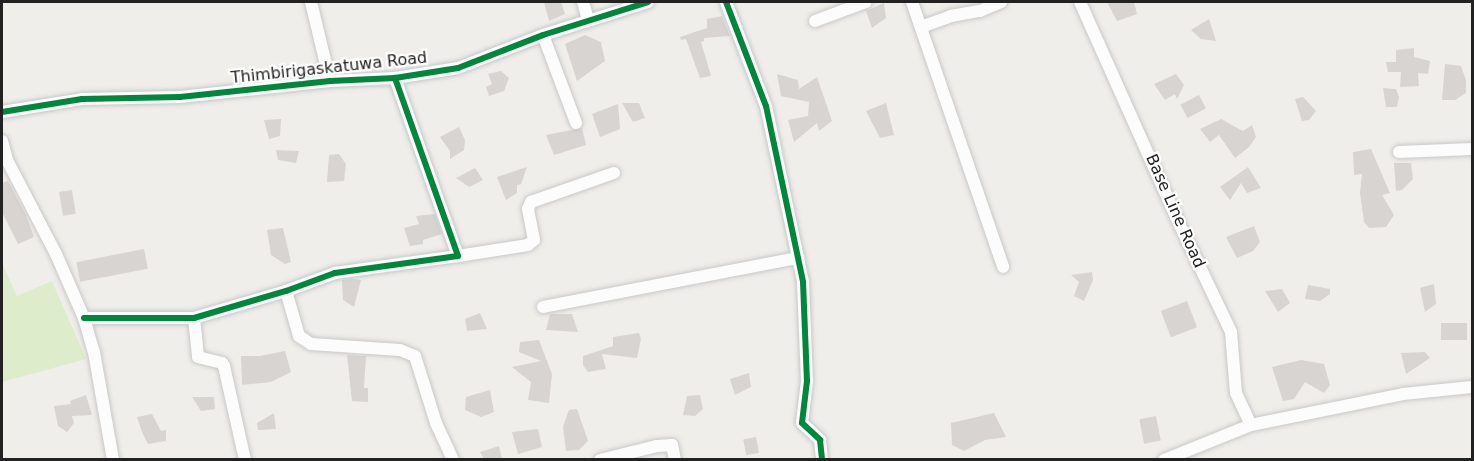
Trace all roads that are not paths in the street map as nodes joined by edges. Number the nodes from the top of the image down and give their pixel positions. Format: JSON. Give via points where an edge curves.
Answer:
{"nodes":[{"id":1,"x":311,"y":2,"type":"edge"},
{"id":2,"x":583,"y":2,"type":"edge"},
{"id":3,"x":648,"y":2,"type":"edge"},
{"id":4,"x":726,"y":2,"type":"edge"},
{"id":5,"x":866,"y":2,"type":"edge"},
{"id":6,"x":912,"y":2,"type":"edge"},
{"id":7,"x":1001,"y":2,"type":"edge"},
{"id":8,"x":1080,"y":2,"type":"edge"},
{"id":9,"x":588,"y":19,"type":"junction"},
{"id":10,"x":814,"y":21,"type":"dead end"},
{"id":11,"x":921,"y":27,"type":"junction"},
{"id":12,"x":543,"y":35,"type":"junction"},
{"id":13,"x":395,"y":78,"type":"junction"},
{"id":14,"x":330,"y":81,"type":"junction"},
{"id":15,"x":2,"y":112,"type":"edge"},
{"id":16,"x":576,"y":123,"type":"dead end"},
{"id":17,"x":2,"y":141,"type":"edge"},
{"id":18,"x":1473,"y":149,"type":"edge"},
{"id":19,"x":1399,"y":152,"type":"dead end"},
{"id":20,"x":614,"y":173,"type":"dead end"},
{"id":21,"x":458,"y":256,"type":"junction"},
{"id":22,"x":798,"y":258,"type":"junction"},
{"id":23,"x":1003,"y":267,"type":"dead end"},
{"id":24,"x":286,"y":291,"type":"junction"},
{"id":25,"x":543,"y":307,"type":"dead end"},
{"id":26,"x":84,"y":318,"type":"junction"},
{"id":27,"x":194,"y":318,"type":"junction"},
{"id":28,"x":1473,"y":387,"type":"edge"},
{"id":29,"x":1251,"y":425,"type":"junction"},
{"id":30,"x":113,"y":459,"type":"edge"},
{"id":31,"x":245,"y":459,"type":"edge"},
{"id":32,"x":453,"y":459,"type":"edge"},
{"id":33,"x":600,"y":459,"type":"edge"},
{"id":34,"x":675,"y":459,"type":"edge"},
{"id":35,"x":822,"y":459,"type":"edge"},
{"id":36,"x":1164,"y":459,"type":"edge"}],
"edges":[{"from":1,"to":14,"type":"street"},
{"from":2,"to":9,"type":"street"},
{"from":3,"to":9,"type":"street","name":"Thimbirigaskatuwa Road"},
{"from":4,"to":22,"type":"street","via":[[766,106]]},
{"from":5,"to":10,"type":"street"},
{"from":6,"to":11,"type":"street"},
{"from":7,"to":11,"type":"street"},
{"from":8,"to":29,"type":"street","name":"Base Line Road","via":[[1231,332],[1236,393]]},
{"from":9,"to":12,"type":"street","name":"Thimbirigaskatuwa Road"},
{"from":11,"to":23,"type":"street"},
{"from":12,"to":13,"type":"street","name":"Thimbirigaskatuwa Road","via":[[458,68]]},
{"from":12,"to":16,"type":"street"},
{"from":13,"to":14,"type":"street","name":"Thimbirigaskatuwa Road"},
{"from":13,"to":21,"type":"street"},
{"from":14,"to":15,"type":"street","name":"Thimbirigaskatuwa Road","via":[[180,97],[82,99]]},
{"from":17,"to":26,"type":"street","via":[[7,160]]},
{"from":18,"to":19,"type":"street"},
{"from":20,"to":21,"type":"street","via":[[531,202],[528,209],[534,240],[528,245]]},
{"from":21,"to":24,"type":"street","via":[[336,273]]},
{"from":22,"to":25,"type":"street"},
{"from":22,"to":35,"type":"street","via":[[803,282],[807,381],[802,423],[820,440]]},
{"from":24,"to":27,"type":"street"},
{"from":24,"to":32,"type":"street","via":[[299,336],[311,344],[400,350],[415,356],[436,423]]},
{"from":26,"to":27,"type":"street"},
{"from":26,"to":30,"type":"street"},
{"from":27,"to":31,"type":"street","via":[[198,357],[224,366]]},
{"from":28,"to":29,"type":"street","via":[[1403,394]]},
{"from":29,"to":36,"type":"street"},
{"from":33,"to":34,"type":"street","via":[[672,445]]}]}
